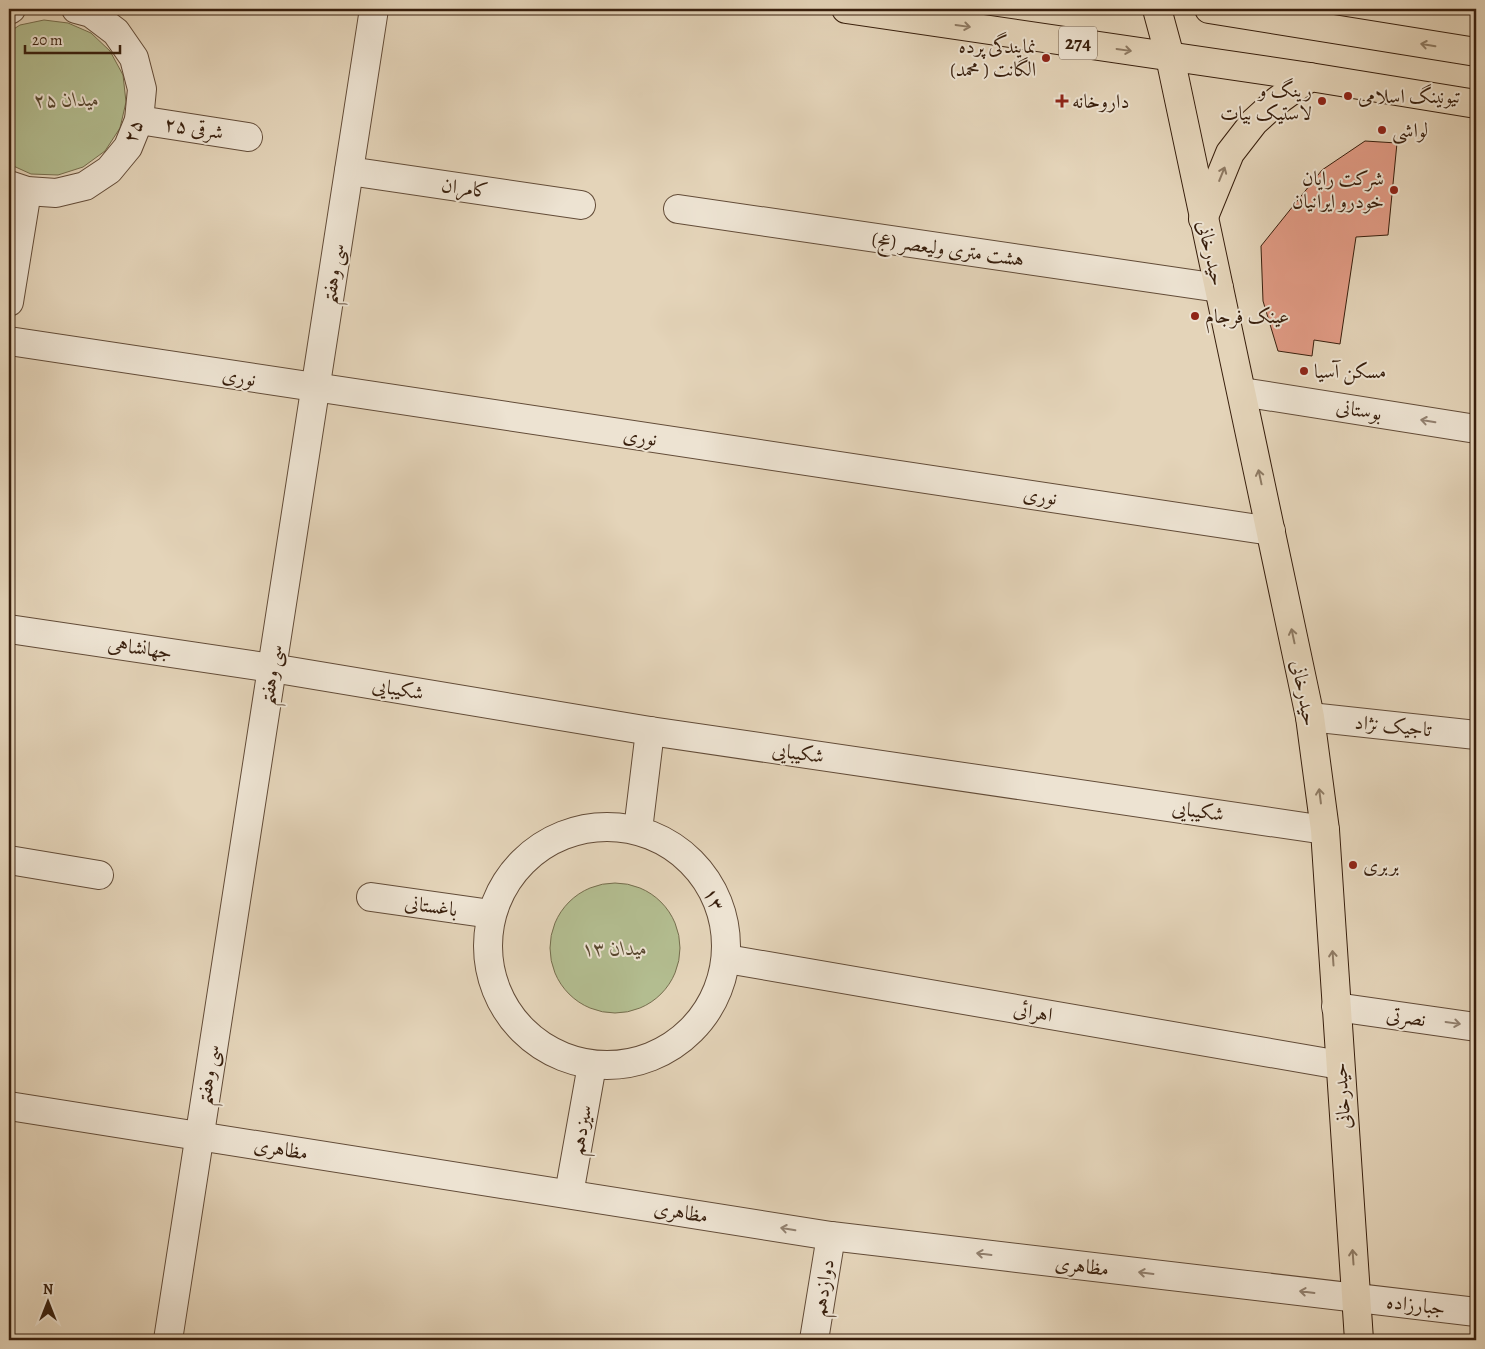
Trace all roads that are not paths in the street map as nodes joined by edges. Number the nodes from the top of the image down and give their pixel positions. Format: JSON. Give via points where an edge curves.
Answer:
{"nodes":[{"id":1,"x":76,"y":9,"type":"edge"},
{"id":2,"x":374,"y":9,"type":"edge"},
{"id":3,"x":846,"y":9,"type":"edge"},
{"id":4,"x":1157,"y":9,"type":"edge"},
{"id":5,"x":1209,"y":9,"type":"edge"},
{"id":6,"x":1476,"y":52,"type":"edge"},
{"id":7,"x":1170,"y":57,"type":"junction"},
{"id":8,"x":1310,"y":78,"type":"junction"},
{"id":9,"x":1476,"y":104,"type":"edge"},
{"id":10,"x":139,"y":120,"type":"junction"},
{"id":11,"x":248,"y":137,"type":"dead end"},
{"id":12,"x":349,"y":171,"type":"junction"},
{"id":13,"x":18,"y":188,"type":"edge"},
{"id":14,"x":581,"y":205,"type":"dead end"},
{"id":15,"x":678,"y":209,"type":"dead end"},
{"id":16,"x":1203,"y":219,"type":"junction"},
{"id":17,"x":1219,"y":288,"type":"junction"},
{"id":18,"x":9,"y":302,"type":"edge"},
{"id":19,"x":9,"y":341,"type":"edge"},
{"id":20,"x":316,"y":388,"type":"junction"},
{"id":21,"x":1242,"y":392,"type":"junction"},
{"id":22,"x":1476,"y":429,"type":"edge"},
{"id":23,"x":1271,"y":531,"type":"junction"},
{"id":24,"x":9,"y":629,"type":"edge"},
{"id":25,"x":272,"y":668,"type":"junction"},
{"id":26,"x":1310,"y":717,"type":"junction"},
{"id":27,"x":650,"y":731,"type":"junction"},
{"id":28,"x":1476,"y":735,"type":"edge"},
{"id":29,"x":638,"y":830,"type":"junction"},
{"id":30,"x":1325,"y":830,"type":"junction"},
{"id":31,"x":9,"y":860,"type":"edge"},
{"id":32,"x":99,"y":875,"type":"dead end"},
{"id":33,"x":370,"y":897,"type":"dead end"},
{"id":34,"x":491,"y":914,"type":"junction"},
{"id":35,"x":727,"y":959,"type":"junction"},
{"id":36,"x":1336,"y":1007,"type":"junction"},
{"id":37,"x":1476,"y":1027,"type":"edge"},
{"id":38,"x":1340,"y":1064,"type":"junction"},
{"id":39,"x":592,"y":1065,"type":"junction"},
{"id":40,"x":9,"y":1106,"type":"edge"},
{"id":41,"x":198,"y":1136,"type":"junction"},
{"id":42,"x":569,"y":1194,"type":"junction"},
{"id":43,"x":831,"y":1236,"type":"junction"},
{"id":44,"x":1356,"y":1298,"type":"junction"},
{"id":45,"x":1476,"y":1312,"type":"edge"},
{"id":46,"x":168,"y":1340,"type":"edge"},
{"id":47,"x":814,"y":1340,"type":"edge"},
{"id":48,"x":1358,"y":1340,"type":"edge"}],
"edges":[{"from":1,"to":10,"type":"street","name":"۲۵","via":[[91,13],[116,32],[134,58],[142,89]]},
{"from":2,"to":12,"type":"street","name":"سی وهفتم"},
{"from":3,"to":7,"type":"main road","number":"274","one_way":true},
{"from":4,"to":7,"type":"main road","name":"حیدرخانی"},
{"from":6,"to":5,"type":"main road","one_way":true},
{"from":7,"to":8,"type":"main road","number":"274"},
{"from":7,"to":16,"type":"main road","name":"حیدرخانی"},
{"from":8,"to":9,"type":"main road","number":"274"},
{"from":16,"to":8,"type":"main road","one_way":true,"via":[[1230,153],[1254,122]]},
{"from":10,"to":11,"type":"street","name":"۲۵ شرقی"},
{"from":10,"to":13,"type":"street","name":"۲۵","via":[[128,147],[109,170],[85,186],[56,193]]},
{"from":12,"to":14,"type":"street","name":"کامران"},
{"from":12,"to":20,"type":"street","name":"سی وهفتم"},
{"from":13,"to":18,"type":"street"},
{"from":15,"to":17,"type":"street","name":"هشت متری ولیعصر (عج)"},
{"from":16,"to":17,"type":"main road","name":"حیدرخانی"},
{"from":17,"to":21,"type":"main road","name":"حیدرخانی"},
{"from":19,"to":20,"type":"street","name":"نوری"},
{"from":20,"to":23,"type":"street","name":"نوری"},
{"from":20,"to":25,"type":"street","name":"سی وهفتم"},
{"from":22,"to":21,"type":"street","name":"بوستانی","one_way":true},
{"from":23,"to":21,"type":"main road","name":"حیدرخانی","one_way":true},
{"from":26,"to":23,"type":"main road","name":"حیدرخانی","one_way":true},
{"from":24,"to":25,"type":"street","name":"جهانشاهی"},
{"from":25,"to":27,"type":"street","name":"شکیبایی"},
{"from":25,"to":41,"type":"street","name":"سی وهفتم"},
{"from":26,"to":28,"type":"street","name":"تاجیک نژاد"},
{"from":30,"to":26,"type":"main road","name":"حیدرخانی","one_way":true},
{"from":27,"to":29,"type":"street"},
{"from":27,"to":30,"type":"street","name":"شکیبایی"},
{"from":29,"to":34,"type":"street","name":"۱۳","via":[[601,826],[556,838],[532,852],[506,880]]},
{"from":29,"to":35,"type":"street","name":"۱۳","via":[[669,843],[695,865],[715,893],[726,925]]},
{"from":36,"to":30,"type":"main road","name":"حیدرخانی","one_way":true},
{"from":31,"to":32,"type":"street"},
{"from":33,"to":34,"type":"street","name":"باغستانی"},
{"from":34,"to":39,"type":"street","name":"۱۳","via":[[487,955],[497,995],[519,1029],[552,1054]]},
{"from":35,"to":38,"type":"street","name":"اهرائی"},
{"from":35,"to":39,"type":"street","name":"۱۳","via":[[716,996],[695,1027],[666,1051],[630,1064]]},
{"from":36,"to":37,"type":"street","name":"نصرتی","one_way":true},
{"from":36,"to":38,"type":"main road","name":"حیدرخانی"},
{"from":44,"to":38,"type":"main road","name":"حیدرخانی","one_way":true},
{"from":39,"to":42,"type":"street","name":"سیزدهم"},
{"from":40,"to":41,"type":"street","name":"مظاهری"},
{"from":41,"to":42,"type":"street","name":"مظاهری"},
{"from":41,"to":46,"type":"street","name":"سی وهفتم"},
{"from":43,"to":42,"type":"street","name":"مظاهری","one_way":true},
{"from":44,"to":43,"type":"street","name":"مظاهری","one_way":true},
{"from":43,"to":47,"type":"street","name":"دوازدهم"},
{"from":44,"to":45,"type":"street","name":"جبارزاده"},
{"from":44,"to":48,"type":"main road","name":"حیدرخانی"}]}
